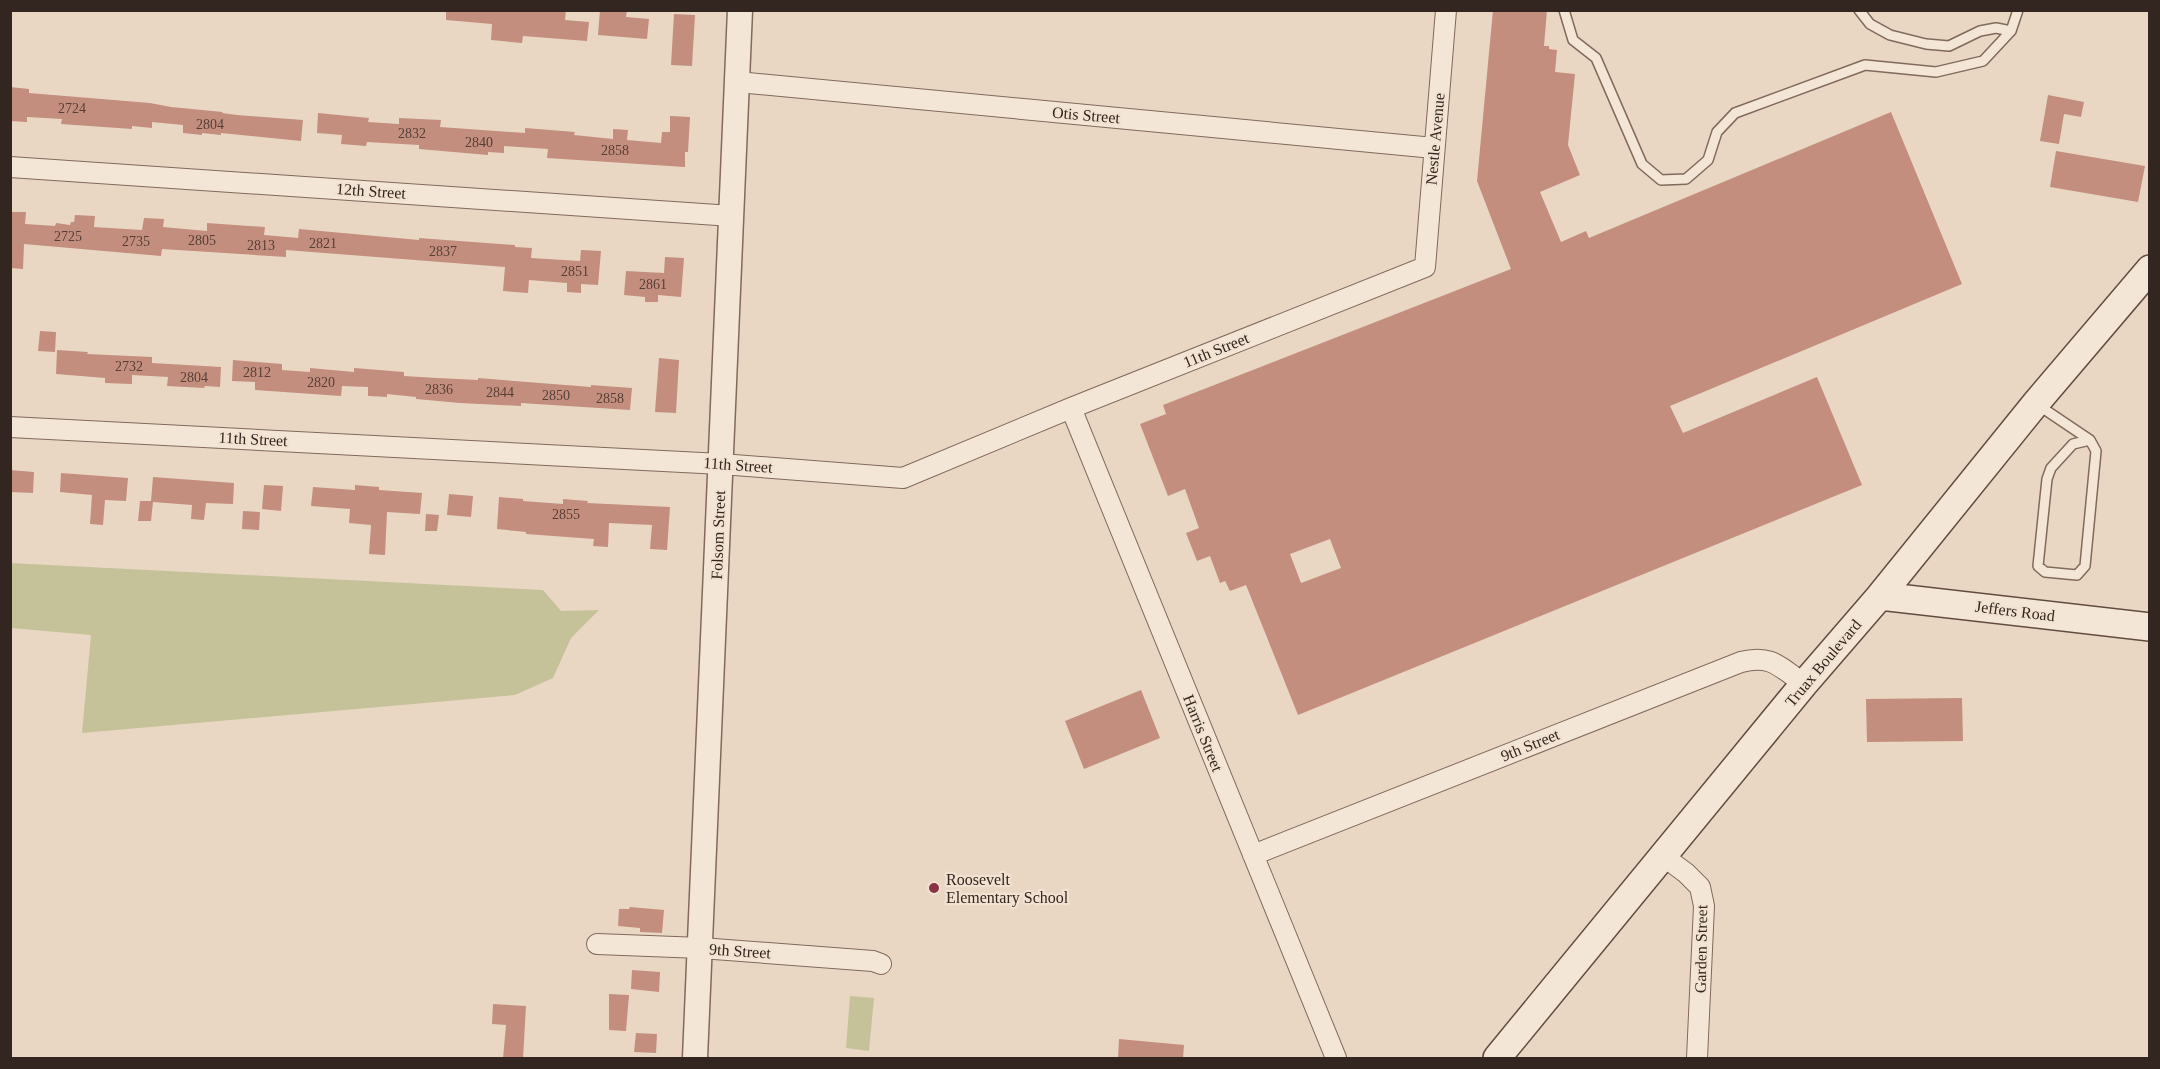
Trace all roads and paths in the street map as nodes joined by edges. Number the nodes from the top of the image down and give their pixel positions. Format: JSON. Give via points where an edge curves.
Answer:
{"nodes":[{"id":1,"x":740,"y":10,"type":"edge"},
{"id":2,"x":1446,"y":10,"type":"edge"},
{"id":3,"x":1564,"y":10,"type":"edge"},
{"id":4,"x":1859,"y":10,"type":"edge"},
{"id":5,"x":2018,"y":10,"type":"edge"},
{"id":6,"x":2011,"y":31,"type":"junction"},
{"id":7,"x":738,"y":82,"type":"junction"},
{"id":8,"x":1434,"y":148,"type":"junction"},
{"id":9,"x":10,"y":167,"type":"edge"},
{"id":10,"x":732,"y":216,"type":"junction"},
{"id":11,"x":1425,"y":267,"type":"joint"},
{"id":12,"x":2150,"y":269,"type":"edge"},
{"id":13,"x":2036,"y":404,"type":"junction"},
{"id":14,"x":1071,"y":408,"type":"junction"},
{"id":15,"x":10,"y":427,"type":"edge"},
{"id":16,"x":2090,"y":440,"type":"junction"},
{"id":17,"x":721,"y":464,"type":"junction"},
{"id":18,"x":1880,"y":596,"type":"junction"},
{"id":19,"x":2150,"y":627,"type":"edge"},
{"id":20,"x":1804,"y":684,"type":"junction"},
{"id":21,"x":1253,"y":855,"type":"junction"},
{"id":22,"x":1663,"y":856,"type":"junction"},
{"id":23,"x":597,"y":944,"type":"dead end"},
{"id":24,"x":701,"y":948,"type":"junction"},
{"id":25,"x":881,"y":964,"type":"dead end"},
{"id":26,"x":695,"y":1059,"type":"edge"},
{"id":27,"x":1336,"y":1059,"type":"edge"},
{"id":28,"x":1497,"y":1059,"type":"edge"},
{"id":29,"x":1696,"y":1059,"type":"edge"}],
"edges":[{"from":1,"to":7,"type":"street","name":"Folsom Street"},
{"from":2,"to":8,"type":"street","name":"Nestle Avenue"},
{"from":3,"to":6,"type":"lane","via":[[1573,40],[1596,58],[1642,164],[1661,180],[1686,179],[1708,160],[1717,132],[1735,113],[1865,65],[1936,72],[1983,60]]},
{"from":4,"to":6,"type":"lane","via":[[1870,24],[1890,35],[1926,44],[1949,46],[1980,31]]},
{"from":5,"to":6,"type":"lane"},
{"from":7,"to":8,"type":"street","name":"Otis Street"},
{"from":7,"to":10,"type":"street","name":"Folsom Street"},
{"from":8,"to":11,"type":"street","name":"Nestle Avenue"},
{"from":9,"to":10,"type":"street","name":"12th Street"},
{"from":10,"to":17,"type":"street","name":"Folsom Street"},
{"from":11,"to":14,"type":"street","name":"11th Street"},
{"from":12,"to":13,"type":"main road","name":"Truax Boulevard"},
{"from":13,"to":16,"type":"lane"},
{"from":13,"to":18,"type":"main road","name":"Truax Boulevard"},
{"from":14,"to":17,"type":"street","name":"11th Street","via":[[903,478]]},
{"from":14,"to":21,"type":"street","name":"Harris Street"},
{"from":15,"to":17,"type":"street","name":"11th Street"},
{"from":16,"to":16,"type":"lane","via":[[2096,451],[2085,566],[2077,575],[2045,572],[2038,566],[2047,479],[2051,468],[2073,444]]},
{"from":17,"to":24,"type":"street","name":"Folsom Street"},
{"from":18,"to":19,"type":"main road","name":"Jeffers Road"},
{"from":18,"to":20,"type":"main road","name":"Truax Boulevard"},
{"from":20,"to":21,"type":"street","name":"9th Street","via":[[1773,662],[1756,658],[1741,662]]},
{"from":20,"to":22,"type":"main road","name":"Truax Boulevard"},
{"from":21,"to":27,"type":"street","name":"Harris Street"},
{"from":22,"to":28,"type":"main road","name":"Truax Boulevard"},
{"from":22,"to":29,"type":"street","name":"Garden Street","via":[[1700,887],[1704,906]]},
{"from":23,"to":24,"type":"street","name":"9th Street"},
{"from":24,"to":25,"type":"street","name":"9th Street"},
{"from":24,"to":26,"type":"street","name":"Folsom Street"}]}
